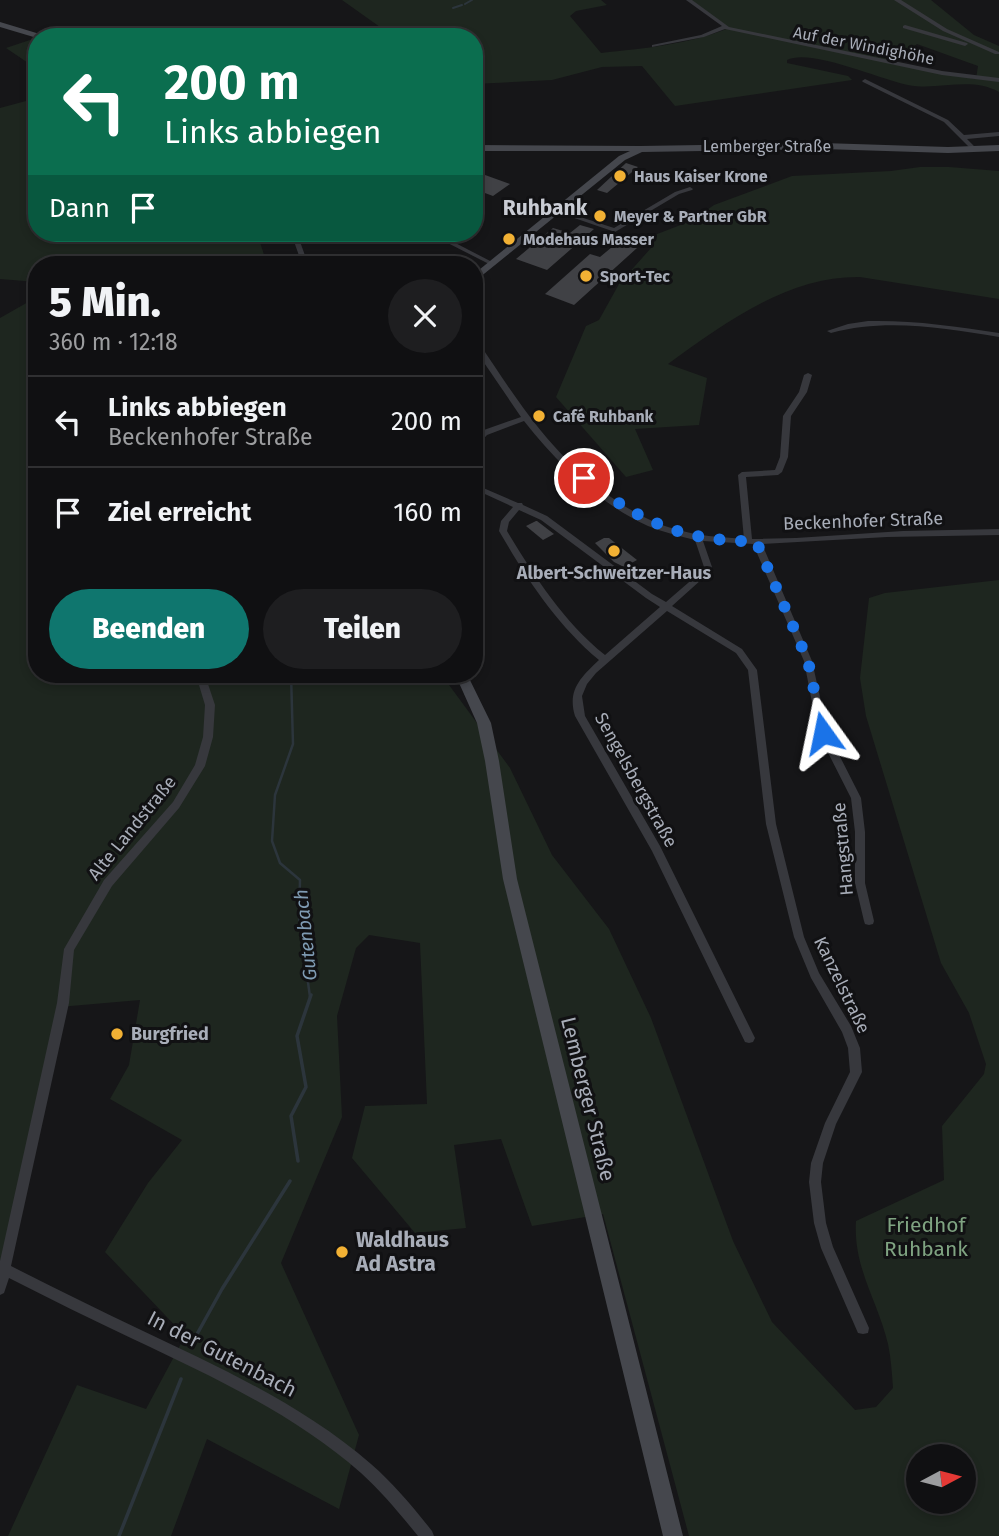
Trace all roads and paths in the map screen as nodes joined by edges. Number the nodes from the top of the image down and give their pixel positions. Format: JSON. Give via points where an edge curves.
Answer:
{"nodes":[{"id":1,"x":689,"y":0,"type":"edge"},
{"id":2,"x":897,"y":0,"type":"edge"},
{"id":3,"x":0,"y":24,"type":"edge"},
{"id":4,"x":725,"y":27,"type":"junction"},
{"id":5,"x":905,"y":27,"type":"dead end"},
{"id":6,"x":28,"y":33,"type":"edge"},
{"id":7,"x":654,"y":46,"type":"dead end"},
{"id":8,"x":998,"y":53,"type":"edge"},
{"id":9,"x":999,"y":80,"type":"edge"},
{"id":10,"x":864,"y":81,"type":"dead end"},
{"id":11,"x":999,"y":134,"type":"edge"},
{"id":12,"x":964,"y":137,"type":"junction"},
{"id":13,"x":483,"y":148,"type":"edge"},
{"id":14,"x":616,"y":148,"type":"junction"},
{"id":15,"x":646,"y":148,"type":"junction"},
{"id":16,"x":999,"y":148,"type":"edge"},
{"id":17,"x":974,"y":149,"type":"junction"},
{"id":18,"x":629,"y":152,"type":"junction"},
{"id":19,"x":690,"y":189,"type":"dead end"},
{"id":20,"x":557,"y":211,"type":"junction"},
{"id":21,"x":449,"y":242,"type":"edge"},
{"id":22,"x":477,"y":256,"type":"edge"},
{"id":23,"x":483,"y":259,"type":"edge"},
{"id":24,"x":493,"y":264,"type":"junction"},
{"id":25,"x":483,"y":272,"type":"edge"},
{"id":26,"x":831,"y":331,"type":"dead end"},
{"id":27,"x":999,"y":335,"type":"edge"},
{"id":28,"x":483,"y":355,"type":"edge"},
{"id":29,"x":808,"y":375,"type":"dead end"},
{"id":30,"x":526,"y":418,"type":"junction"},
{"id":31,"x":483,"y":434,"type":"edge"},
{"id":32,"x":483,"y":490,"type":"edge"},
{"id":33,"x":519,"y":505,"type":"junction"},
{"id":34,"x":999,"y":532,"type":"edge"},
{"id":35,"x":698,"y":537,"type":"junction"},
{"id":36,"x":752,"y":541,"type":"junction"},
{"id":37,"x":664,"y":607,"type":"junction"},
{"id":38,"x":605,"y":660,"type":"junction"},
{"id":39,"x":200,"y":683,"type":"edge"},
{"id":40,"x":466,"y":683,"type":"edge"},
{"id":41,"x":869,"y":922,"type":"dead end"},
{"id":42,"x":749,"y":1038,"type":"dead end"},
{"id":43,"x":6,"y":1270,"type":"junction"},
{"id":44,"x":0,"y":1289,"type":"edge"},
{"id":45,"x":863,"y":1328,"type":"dead end"},
{"id":46,"x":427,"y":1536,"type":"edge"},
{"id":47,"x":673,"y":1536,"type":"edge"}],
"edges":[{"from":1,"to":4,"type":"street","name":"Auf der Windighöhe"},
{"from":2,"to":8,"type":"street","via":[[945,30]]},
{"from":3,"to":6,"type":"main road"},
{"from":4,"to":7,"type":"street"},
{"from":4,"to":9,"type":"street","name":"Auf der Windighöhe","via":[[942,73]]},
{"from":5,"to":8,"type":"street"},
{"from":10,"to":12,"type":"street","via":[[937,116]]},
{"from":11,"to":12,"type":"street"},
{"from":12,"to":17,"type":"street"},
{"from":13,"to":14,"type":"main road"},
{"from":14,"to":15,"type":"main road"},
{"from":14,"to":18,"type":"main road"},
{"from":15,"to":17,"type":"main road","name":"Lemberger Straße"},
{"from":15,"to":18,"type":"main road","name":"Lemberger Straße"},
{"from":16,"to":17,"type":"main road","name":"Lemberger Straße"},
{"from":18,"to":20,"type":"main road","name":"Lemberger Straße"},
{"from":19,"to":20,"type":"street","via":[[615,230]]},
{"from":20,"to":24,"type":"main road","name":"Lemberger Straße"},
{"from":21,"to":22,"type":"street"},
{"from":23,"to":24,"type":"street"},
{"from":24,"to":25,"type":"main road","name":"Lemberger Straße"},
{"from":26,"to":27,"type":"street","via":[[856,325],[919,325]]},
{"from":28,"to":30,"type":"street","name":"Beckenhofer Straße"},
{"from":29,"to":36,"type":"street","name":"Hangstraße","via":[[787,416],[778,472],[741,477]]},
{"from":30,"to":31,"type":"street"},
{"from":30,"to":35,"type":"street","name":"Beckenhofer Straße","via":[[568,464],[616,502],[660,527]]},
{"from":32,"to":33,"type":"street","name":"Kanzelstraße"},
{"from":33,"to":37,"type":"street","name":"Kanzelstraße","via":[[544,518]]},
{"from":33,"to":38,"type":"street","via":[[505,521],[503,531],[551,607]]},
{"from":34,"to":36,"type":"street","name":"Beckenhofer Straße"},
{"from":35,"to":36,"type":"street","name":"Beckenhofer Straße"},
{"from":35,"to":37,"type":"street","name":"Sengelsbergstraße","via":[[707,572]]},
{"from":36,"to":41,"type":"street","name":"Hangstraße","via":[[808,661],[823,733],[856,798],[860,883]]},
{"from":37,"to":38,"type":"street","name":"Sengelsbergstraße"},
{"from":37,"to":45,"type":"street","name":"Kanzelstraße","via":[[739,651],[752,670],[771,824],[784,881],[807,958],[854,1048],[856,1072],[831,1123],[815,1182],[827,1248]]},
{"from":38,"to":42,"type":"street","name":"Sengelsbergstraße","via":[[577,690],[580,716],[643,825]]},
{"from":39,"to":43,"type":"street","name":"Alte Landstraße","via":[[209,705],[208,737],[200,766],[176,804],[92,907],[69,949],[63,1003]]},
{"from":40,"to":47,"type":"main road","name":"Lemberger Straße","via":[[485,730],[510,879]]},
{"from":43,"to":44,"type":"street"},
{"from":43,"to":46,"type":"street","name":"In der Gutenbach","via":[[282,1406],[378,1478]]}]}
